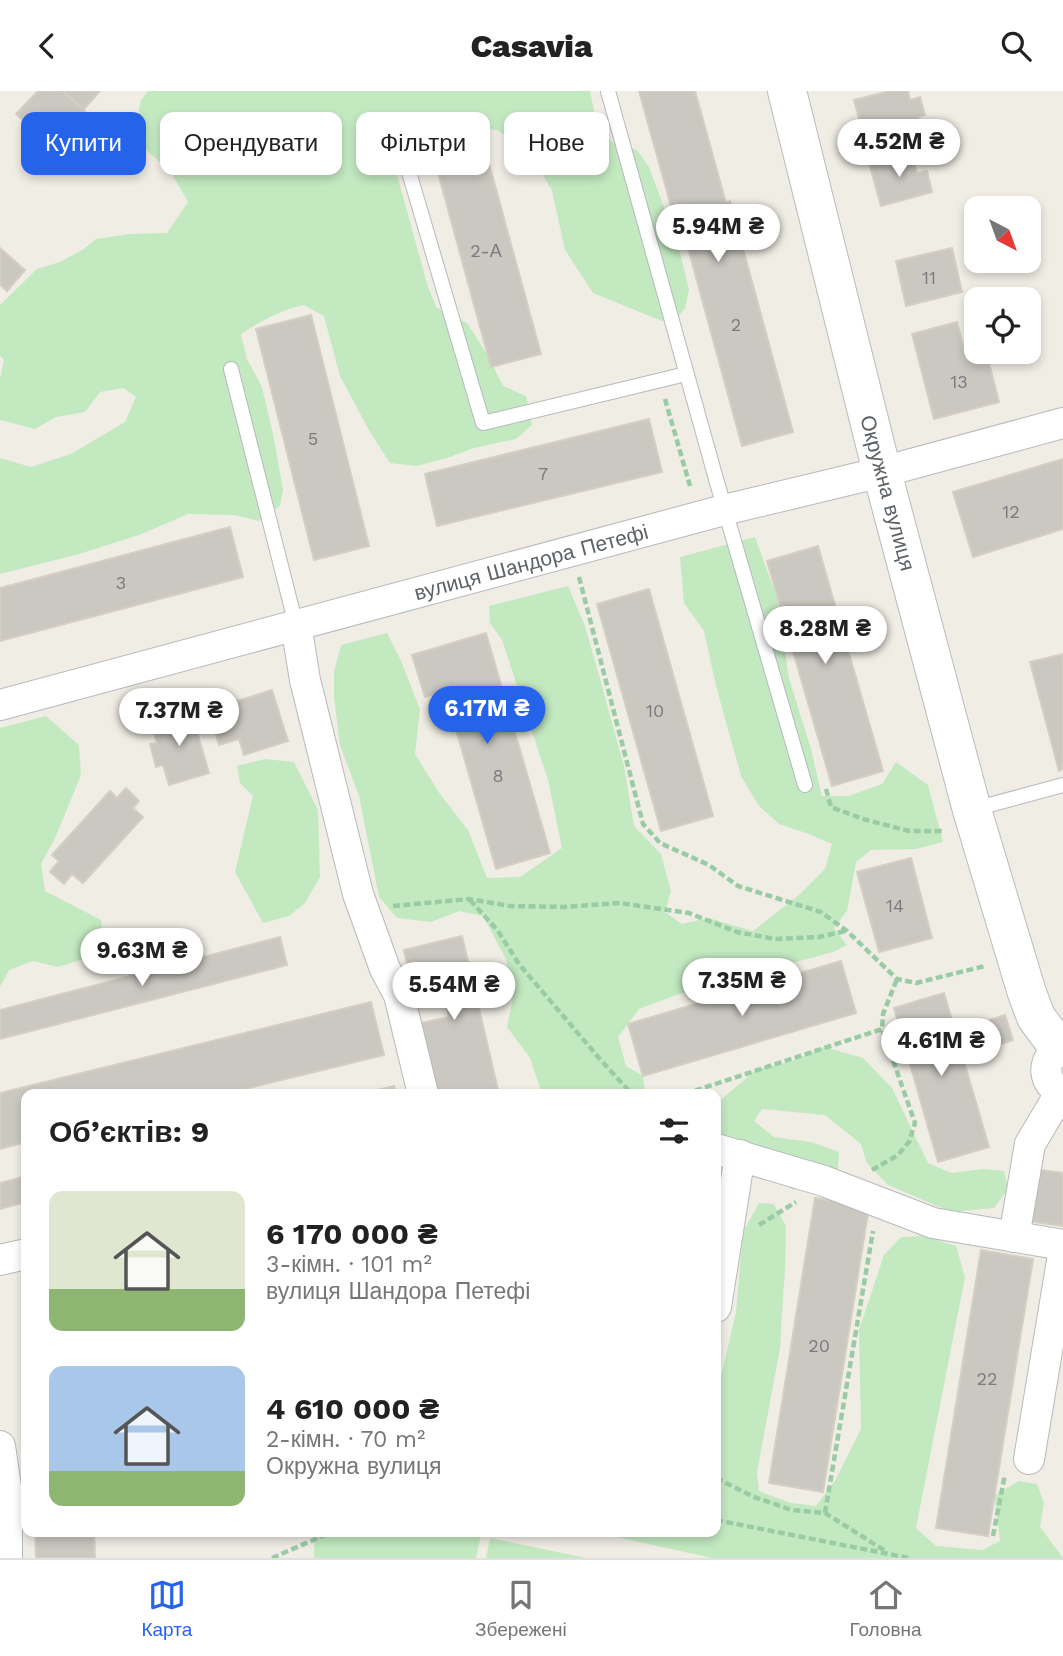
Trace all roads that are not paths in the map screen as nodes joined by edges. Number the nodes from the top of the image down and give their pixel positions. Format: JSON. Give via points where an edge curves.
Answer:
{"nodes":[{"id":1,"x":608,"y":91,"type":"edge"},
{"id":2,"x":786,"y":91,"type":"edge"},
{"id":3,"x":410,"y":175,"type":"edge"},
{"id":4,"x":231,"y":369,"type":"dead end"},
{"id":5,"x":686,"y":374,"type":"junction"},
{"id":6,"x":1063,"y":423,"type":"edge"},
{"id":7,"x":882,"y":472,"type":"junction"},
{"id":8,"x":724,"y":510,"type":"junction"},
{"id":9,"x":296,"y":625,"type":"junction"},
{"id":10,"x":0,"y":705,"type":"edge"},
{"id":11,"x":806,"y":785,"type":"dead end"},
{"id":12,"x":1063,"y":785,"type":"edge"},
{"id":13,"x":964,"y":820,"type":"junction"},
{"id":14,"x":1061,"y":1048,"type":"edge"},
{"id":15,"x":422,"y":1089,"type":"edge"},
{"id":16,"x":1062,"y":1093,"type":"edge"},
{"id":17,"x":728,"y":1152,"type":"edge"},
{"id":18,"x":1014,"y":1237,"type":"junction"},
{"id":19,"x":721,"y":1242,"type":"edge"},
{"id":20,"x":1063,"y":1245,"type":"edge"},
{"id":21,"x":21,"y":1255,"type":"edge"},
{"id":22,"x":1063,"y":1255,"type":"edge"},
{"id":23,"x":0,"y":1260,"type":"edge"},
{"id":24,"x":0,"y":1446,"type":"edge"},
{"id":25,"x":1030,"y":1459,"type":"dead end"},
{"id":26,"x":7,"y":1558,"type":"edge"}],
"edges":[{"from":1,"to":5,"type":"lane"},
{"from":2,"to":7,"type":"street","name":"Окружна вулиця"},
{"from":3,"to":5,"type":"lane","via":[[483,423]]},
{"from":4,"to":9,"type":"lane"},
{"from":5,"to":8,"type":"lane"},
{"from":6,"to":7,"type":"street","name":"вулиця Шандора Петефі"},
{"from":7,"to":8,"type":"street","name":"вулиця Шандора Петефі"},
{"from":7,"to":13,"type":"street","name":"Окружна вулиця"},
{"from":8,"to":9,"type":"street","name":"вулиця Шандора Петефі"},
{"from":8,"to":11,"type":"lane"},
{"from":9,"to":10,"type":"street","name":"вулиця Шандора Петефі"},
{"from":9,"to":15,"type":"street","via":[[305,680],[358,894],[399,995]]},
{"from":12,"to":13,"type":"lane"},
{"from":13,"to":14,"type":"street","name":"Окружна вулиця","via":[[1040,1024]]},
{"from":14,"to":16,"type":"street","name":"Окружна вулиця","via":[[1048,1059],[1046,1075]]},
{"from":16,"to":18,"type":"street","via":[[1030,1144]]},
{"from":17,"to":18,"type":"street","via":[[824,1181],[933,1223]]},
{"from":17,"to":19,"type":"street"},
{"from":18,"to":20,"type":"street"},
{"from":21,"to":23,"type":"street"},
{"from":22,"to":25,"type":"street"},
{"from":24,"to":26,"type":"street","via":[[7,1494]]}]}
